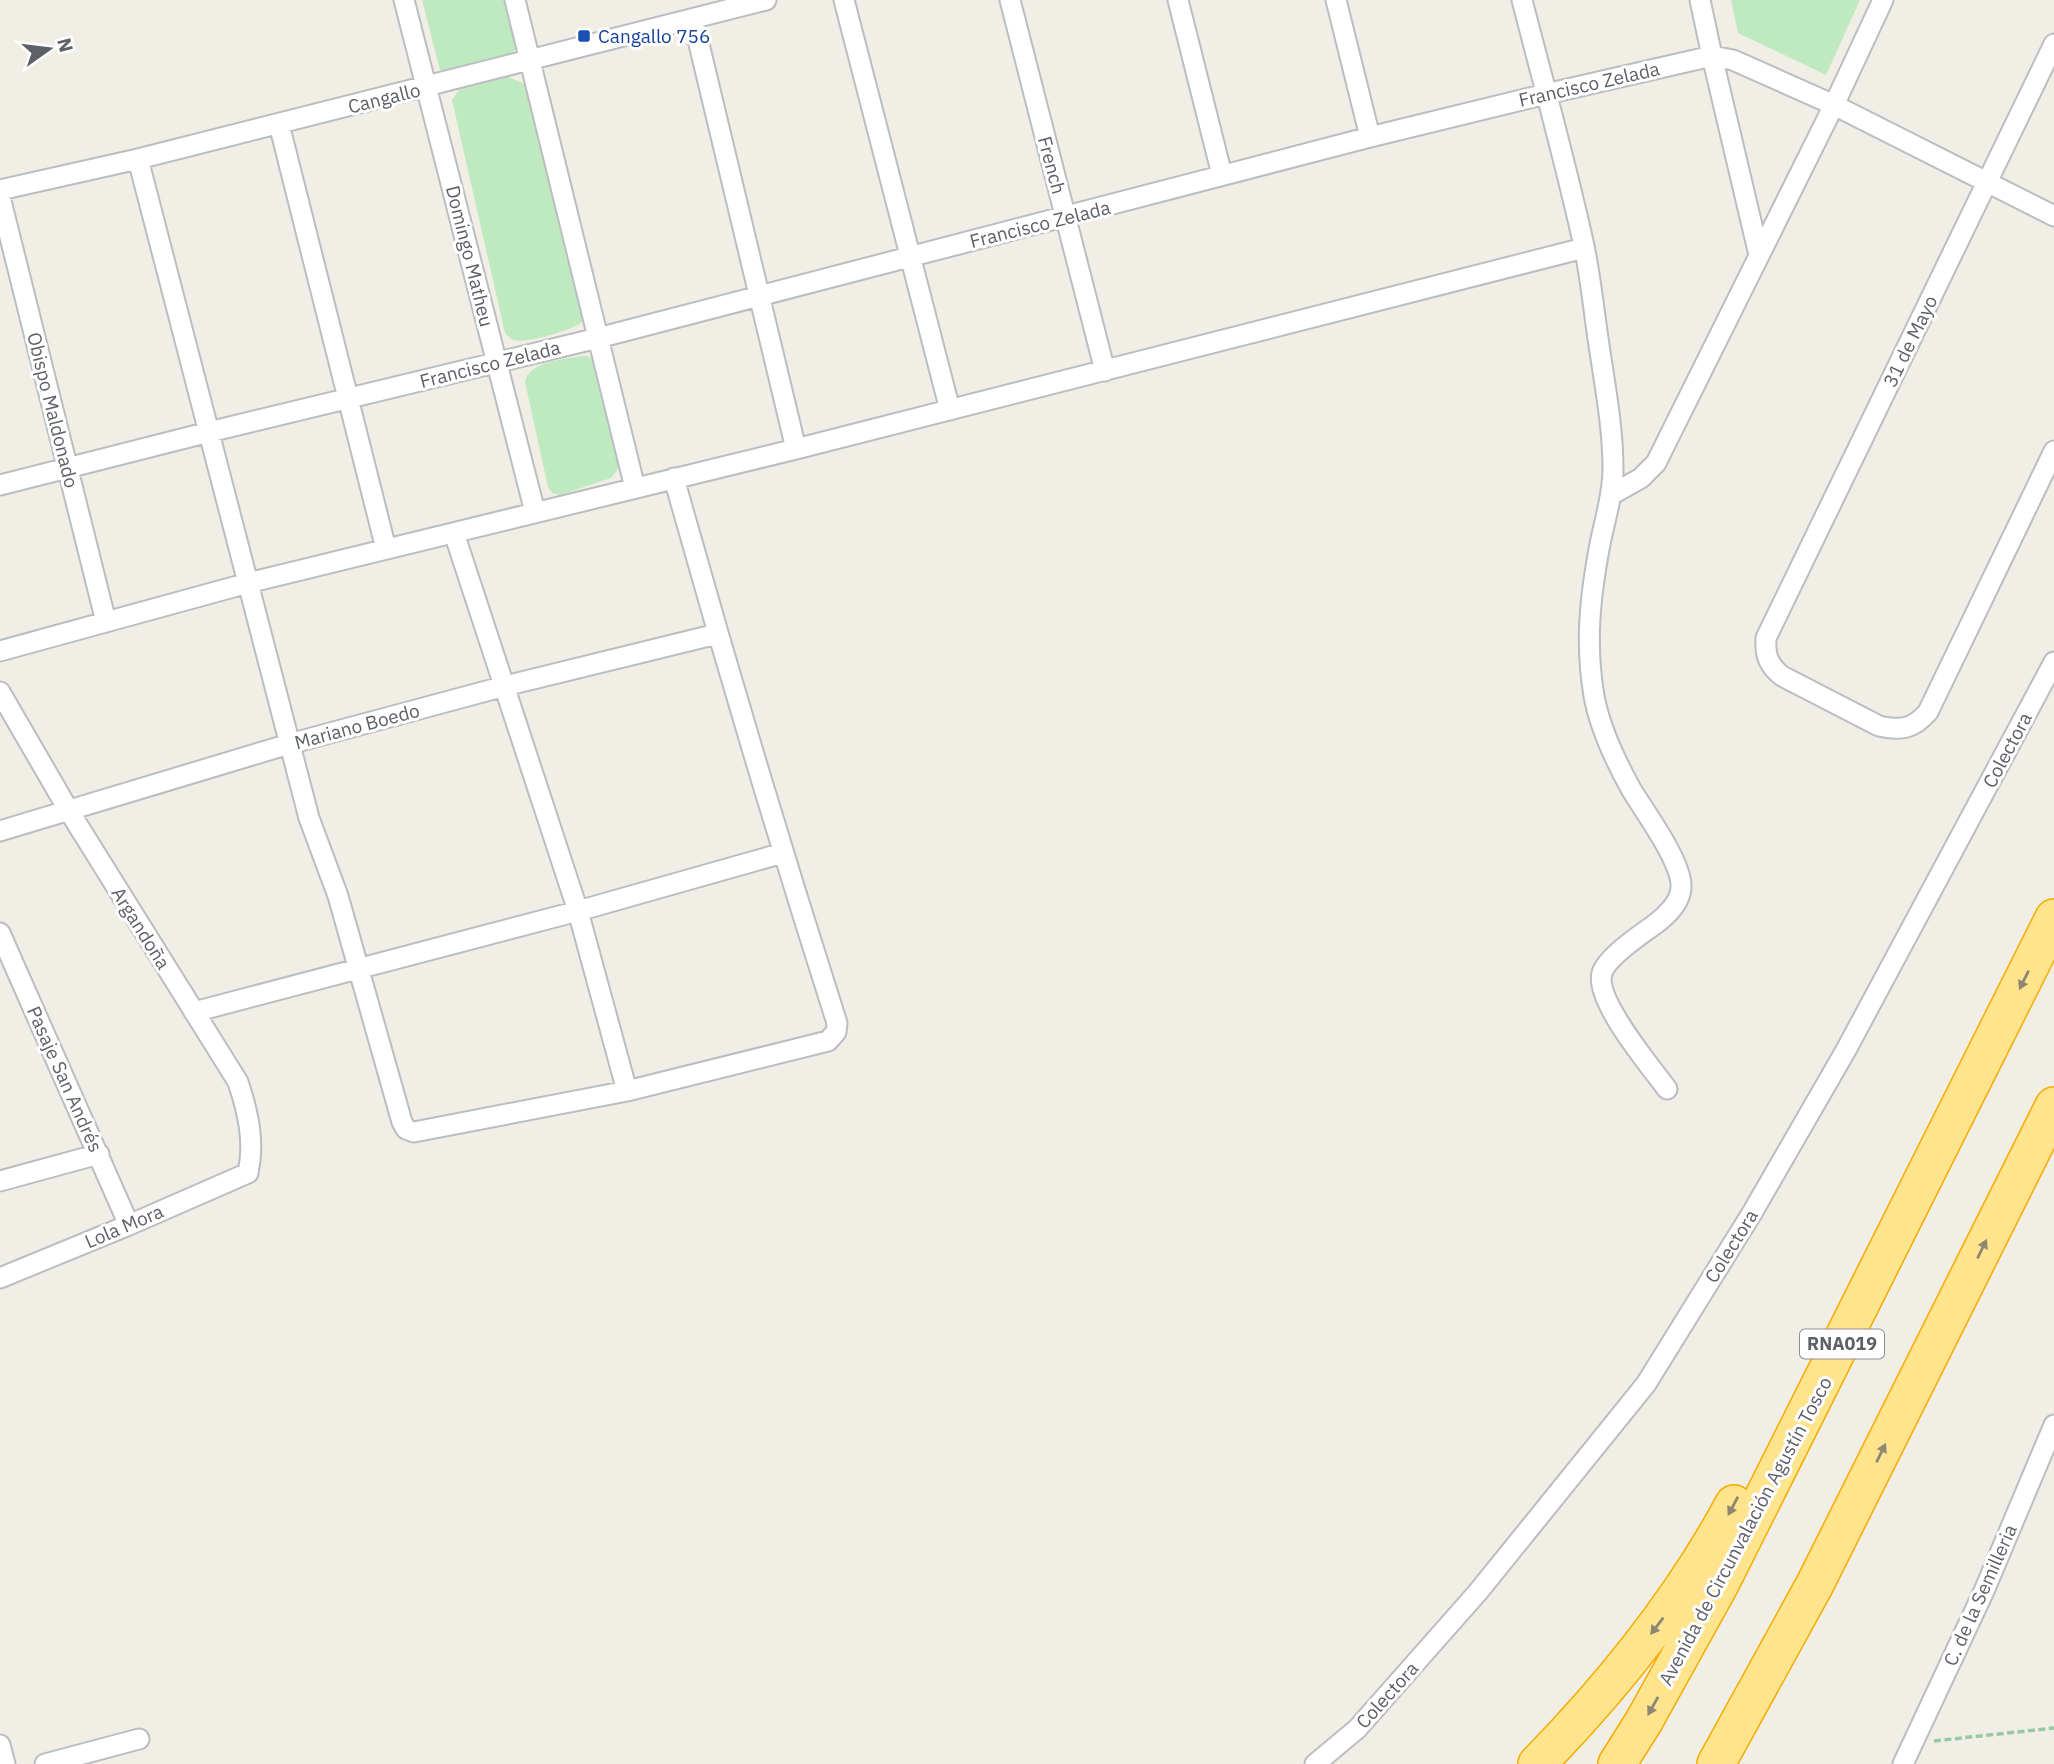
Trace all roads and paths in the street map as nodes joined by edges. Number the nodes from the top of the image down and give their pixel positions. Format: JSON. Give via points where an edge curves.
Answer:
{"nodes":[{"id":1,"x":404,"y":0,"type":"edge"},
{"id":2,"x":515,"y":0,"type":"edge"},
{"id":3,"x":766,"y":0,"type":"edge"},
{"id":4,"x":844,"y":0,"type":"edge"},
{"id":5,"x":1010,"y":0,"type":"edge"},
{"id":6,"x":1178,"y":0,"type":"edge"},
{"id":7,"x":1336,"y":0,"type":"edge"},
{"id":8,"x":1522,"y":0,"type":"edge"},
{"id":9,"x":1700,"y":0,"type":"edge"},
{"id":10,"x":1883,"y":0,"type":"edge"},
{"id":11,"x":693,"y":19,"type":"junction"},
{"id":12,"x":2054,"y":44,"type":"edge"},
{"id":13,"x":1712,"y":56,"type":"junction"},
{"id":14,"x":531,"y":60,"type":"junction"},
{"id":15,"x":427,"y":87,"type":"junction"},
{"id":16,"x":1546,"y":93,"type":"junction"},
{"id":17,"x":1834,"y":105,"type":"junction"},
{"id":18,"x":279,"y":124,"type":"junction"},
{"id":19,"x":1370,"y":137,"type":"junction"},
{"id":20,"x":138,"y":159,"type":"junction"},
{"id":21,"x":1222,"y":175,"type":"junction"},
{"id":22,"x":1986,"y":183,"type":"junction"},
{"id":23,"x":0,"y":191,"type":"edge"},
{"id":24,"x":0,"y":197,"type":"edge"},
{"id":25,"x":2054,"y":216,"type":"edge"},
{"id":26,"x":1066,"y":217,"type":"junction"},
{"id":27,"x":1584,"y":248,"type":"junction"},
{"id":28,"x":1759,"y":255,"type":"junction"},
{"id":29,"x":909,"y":257,"type":"junction"},
{"id":30,"x":759,"y":296,"type":"junction"},
{"id":31,"x":598,"y":338,"type":"junction"},
{"id":32,"x":497,"y":362,"type":"junction"},
{"id":33,"x":1105,"y":370,"type":"junction"},
{"id":34,"x":349,"y":399,"type":"junction"},
{"id":35,"x":950,"y":411,"type":"junction"},
{"id":36,"x":209,"y":432,"type":"junction"},
{"id":37,"x":796,"y":449,"type":"junction"},
{"id":38,"x":2054,"y":451,"type":"edge"},
{"id":39,"x":67,"y":468,"type":"junction"},
{"id":40,"x":674,"y":478,"type":"junction"},
{"id":41,"x":0,"y":485,"type":"edge"},
{"id":42,"x":635,"y":488,"type":"junction"},
{"id":43,"x":1611,"y":495,"type":"junction"},
{"id":44,"x":536,"y":512,"type":"junction"},
{"id":45,"x":454,"y":533,"type":"junction"},
{"id":46,"x":386,"y":549,"type":"junction"},
{"id":47,"x":248,"y":583,"type":"junction"},
{"id":48,"x":106,"y":622,"type":"junction"},
{"id":49,"x":717,"y":634,"type":"junction"},
{"id":50,"x":0,"y":651,"type":"edge"},
{"id":51,"x":2054,"y":662,"type":"edge"},
{"id":52,"x":505,"y":686,"type":"junction"},
{"id":53,"x":0,"y":692,"type":"edge"},
{"id":54,"x":289,"y":744,"type":"junction"},
{"id":55,"x":69,"y":811,"type":"junction"},
{"id":56,"x":0,"y":831,"type":"edge"},
{"id":57,"x":783,"y":853,"type":"junction"},
{"id":58,"x":578,"y":911,"type":"junction"},
{"id":59,"x":2054,"y":918,"type":"edge"},
{"id":60,"x":0,"y":933,"type":"edge"},
{"id":61,"x":359,"y":969,"type":"junction"},
{"id":62,"x":194,"y":1012,"type":"junction"},
{"id":63,"x":1667,"y":1089,"type":"dead end"},
{"id":64,"x":626,"y":1091,"type":"junction"},
{"id":65,"x":2054,"y":1105,"type":"edge"},
{"id":66,"x":1938,"y":1150,"type":"junction"},
{"id":67,"x":99,"y":1154,"type":"junction"},
{"id":68,"x":248,"y":1172,"type":"joint"},
{"id":69,"x":0,"y":1181,"type":"edge"},
{"id":70,"x":129,"y":1225,"type":"junction"},
{"id":71,"x":0,"y":1278,"type":"edge"},
{"id":72,"x":2054,"y":1425,"type":"edge"},
{"id":73,"x":1851,"y":1514,"type":"junction"},
{"id":74,"x":2054,"y":1728,"type":"edge"},
{"id":75,"x":139,"y":1739,"type":"dead end"},
{"id":76,"x":1912,"y":1744,"type":"junction"},
{"id":77,"x":0,"y":1745,"type":"edge"},
{"id":78,"x":5,"y":1764,"type":"edge"},
{"id":79,"x":45,"y":1764,"type":"edge"},
{"id":80,"x":1315,"y":1764,"type":"edge"},
{"id":81,"x":1537,"y":1764,"type":"edge"},
{"id":82,"x":1617,"y":1764,"type":"edge"},
{"id":83,"x":1716,"y":1764,"type":"edge"},
{"id":84,"x":1744,"y":1764,"type":"edge"},
{"id":85,"x":1902,"y":1764,"type":"edge"}],
"edges":[{"from":1,"to":15,"type":"street","name":"Domingo Matheu"},
{"from":2,"to":14,"type":"street"},
{"from":3,"to":11,"type":"street","name":"Cangallo"},
{"from":4,"to":29,"type":"street"},
{"from":5,"to":26,"type":"street","name":"French"},
{"from":6,"to":21,"type":"street"},
{"from":7,"to":19,"type":"street"},
{"from":8,"to":16,"type":"street"},
{"from":9,"to":13,"type":"street"},
{"from":10,"to":17,"type":"street"},
{"from":11,"to":14,"type":"street","name":"Cangallo"},
{"from":11,"to":30,"type":"street"},
{"from":12,"to":22,"type":"street","name":"31 de Mayo"},
{"from":13,"to":16,"type":"street","name":"Francisco Zelada"},
{"from":13,"to":17,"type":"street","name":"Francisco Zelada","via":[[1733,60]]},
{"from":13,"to":28,"type":"street"},
{"from":14,"to":15,"type":"street","name":"Cangallo"},
{"from":14,"to":31,"type":"street"},
{"from":15,"to":18,"type":"street","name":"Cangallo"},
{"from":15,"to":32,"type":"street","name":"Domingo Matheu"},
{"from":16,"to":19,"type":"street","name":"Francisco Zelada"},
{"from":16,"to":27,"type":"street"},
{"from":17,"to":22,"type":"street","name":"Francisco Zelada"},
{"from":17,"to":28,"type":"street"},
{"from":18,"to":20,"type":"street","name":"Cangallo"},
{"from":18,"to":34,"type":"street"},
{"from":19,"to":21,"type":"street","name":"Francisco Zelada"},
{"from":20,"to":23,"type":"street","name":"Cangallo"},
{"from":20,"to":36,"type":"street"},
{"from":21,"to":26,"type":"street","name":"Francisco Zelada"},
{"from":22,"to":25,"type":"street","name":"Francisco Zelada"},
{"from":22,"to":38,"type":"street","name":"31 de Mayo","via":[[1766,638],[1765,654],[1772,669],[1879,726],[1908,728],[1919,723]]},
{"from":24,"to":39,"type":"street","name":"Obispo Maldonado"},
{"from":26,"to":29,"type":"street","name":"Francisco Zelada"},
{"from":26,"to":33,"type":"street","name":"French"},
{"from":27,"to":33,"type":"street"},
{"from":27,"to":43,"type":"street","via":[[1609,424]]},
{"from":28,"to":43,"type":"street","via":[[1656,463],[1641,478]]},
{"from":29,"to":30,"type":"street","name":"Francisco Zelada"},
{"from":29,"to":35,"type":"street"},
{"from":30,"to":31,"type":"street","name":"Francisco Zelada"},
{"from":30,"to":37,"type":"street"},
{"from":31,"to":32,"type":"street","name":"Francisco Zelada"},
{"from":31,"to":42,"type":"street"},
{"from":32,"to":34,"type":"street","name":"Francisco Zelada"},
{"from":32,"to":44,"type":"street","name":"Domingo Matheu"},
{"from":33,"to":35,"type":"street"},
{"from":34,"to":36,"type":"street","name":"Francisco Zelada"},
{"from":34,"to":46,"type":"street"},
{"from":35,"to":37,"type":"street"},
{"from":36,"to":39,"type":"street","name":"Francisco Zelada"},
{"from":36,"to":47,"type":"street"},
{"from":37,"to":40,"type":"street"},
{"from":39,"to":41,"type":"street","name":"Francisco Zelada"},
{"from":39,"to":48,"type":"street","name":"Obispo Maldonado"},
{"from":40,"to":42,"type":"street"},
{"from":40,"to":49,"type":"street"},
{"from":42,"to":44,"type":"street"},
{"from":43,"to":63,"type":"street","via":[[1589,613],[1589,670],[1597,714],[1613,754],[1664,842],[1681,888],[1664,918],[1616,954],[1602,973],[1603,990],[1614,1016]]},
{"from":44,"to":45,"type":"street"},
{"from":45,"to":46,"type":"street"},
{"from":45,"to":52,"type":"street"},
{"from":46,"to":47,"type":"street"},
{"from":47,"to":48,"type":"street"},
{"from":47,"to":54,"type":"street"},
{"from":48,"to":50,"type":"street"},
{"from":49,"to":52,"type":"street","name":"Mariano Boedo"},
{"from":49,"to":57,"type":"street"},
{"from":51,"to":80,"type":"street","name":"Colectora","via":[[1846,1050],[1646,1384],[1478,1592],[1357,1729]]},
{"from":52,"to":54,"type":"street","name":"Mariano Boedo"},
{"from":52,"to":58,"type":"street"},
{"from":53,"to":55,"type":"street","name":"Argandoña"},
{"from":54,"to":55,"type":"street","name":"Mariano Boedo"},
{"from":54,"to":61,"type":"street"},
{"from":55,"to":56,"type":"street","name":"Mariano Boedo"},
{"from":55,"to":62,"type":"street","name":"Argandoña"},
{"from":57,"to":58,"type":"street"},
{"from":57,"to":64,"type":"street","via":[[837,1023],[836,1032],[828,1041]]},
{"from":58,"to":61,"type":"street"},
{"from":58,"to":64,"type":"street"},
{"from":59,"to":66,"type":"highway","name":"Avenida de Circunvalación Agustín Tosco","number":"RNA019","one_way":true},
{"from":60,"to":67,"type":"street","name":"Pasaje San Andrés"},
{"from":61,"to":62,"type":"street"},
{"from":61,"to":64,"type":"street","via":[[407,1129],[414,1132]]},
{"from":62,"to":68,"type":"street","name":"Argandoña","via":[[238,1083],[248,1111],[252,1156]]},
{"from":73,"to":65,"type":"highway","one_way":true},
{"from":66,"to":81,"type":"highway","one_way":true,"via":[[1861,1256],[1697,1570],[1634,1657]]},
{"from":66,"to":82,"type":"highway","name":"Avenida de Circunvalación Agustín Tosco","number":"RNA019","one_way":true,"via":[[1720,1584]]},
{"from":67,"to":69,"type":"street"},
{"from":67,"to":70,"type":"street","name":"Pasaje San Andrés"},
{"from":68,"to":70,"type":"street","name":"Lola Mora"},
{"from":70,"to":71,"type":"street","name":"Lola Mora"},
{"from":72,"to":76,"type":"street","name":"C. de la Semilleria","via":[[1984,1591]]},
{"from":73,"to":83,"type":"highway"},
{"from":73,"to":84,"type":"highway","via":[[1798,1664]]},
{"from":74,"to":76,"type":"path"},
{"from":75,"to":79,"type":"street"},
{"from":76,"to":85,"type":"street","name":"C. de la Semilleria"},
{"from":77,"to":78,"type":"street"}]}
